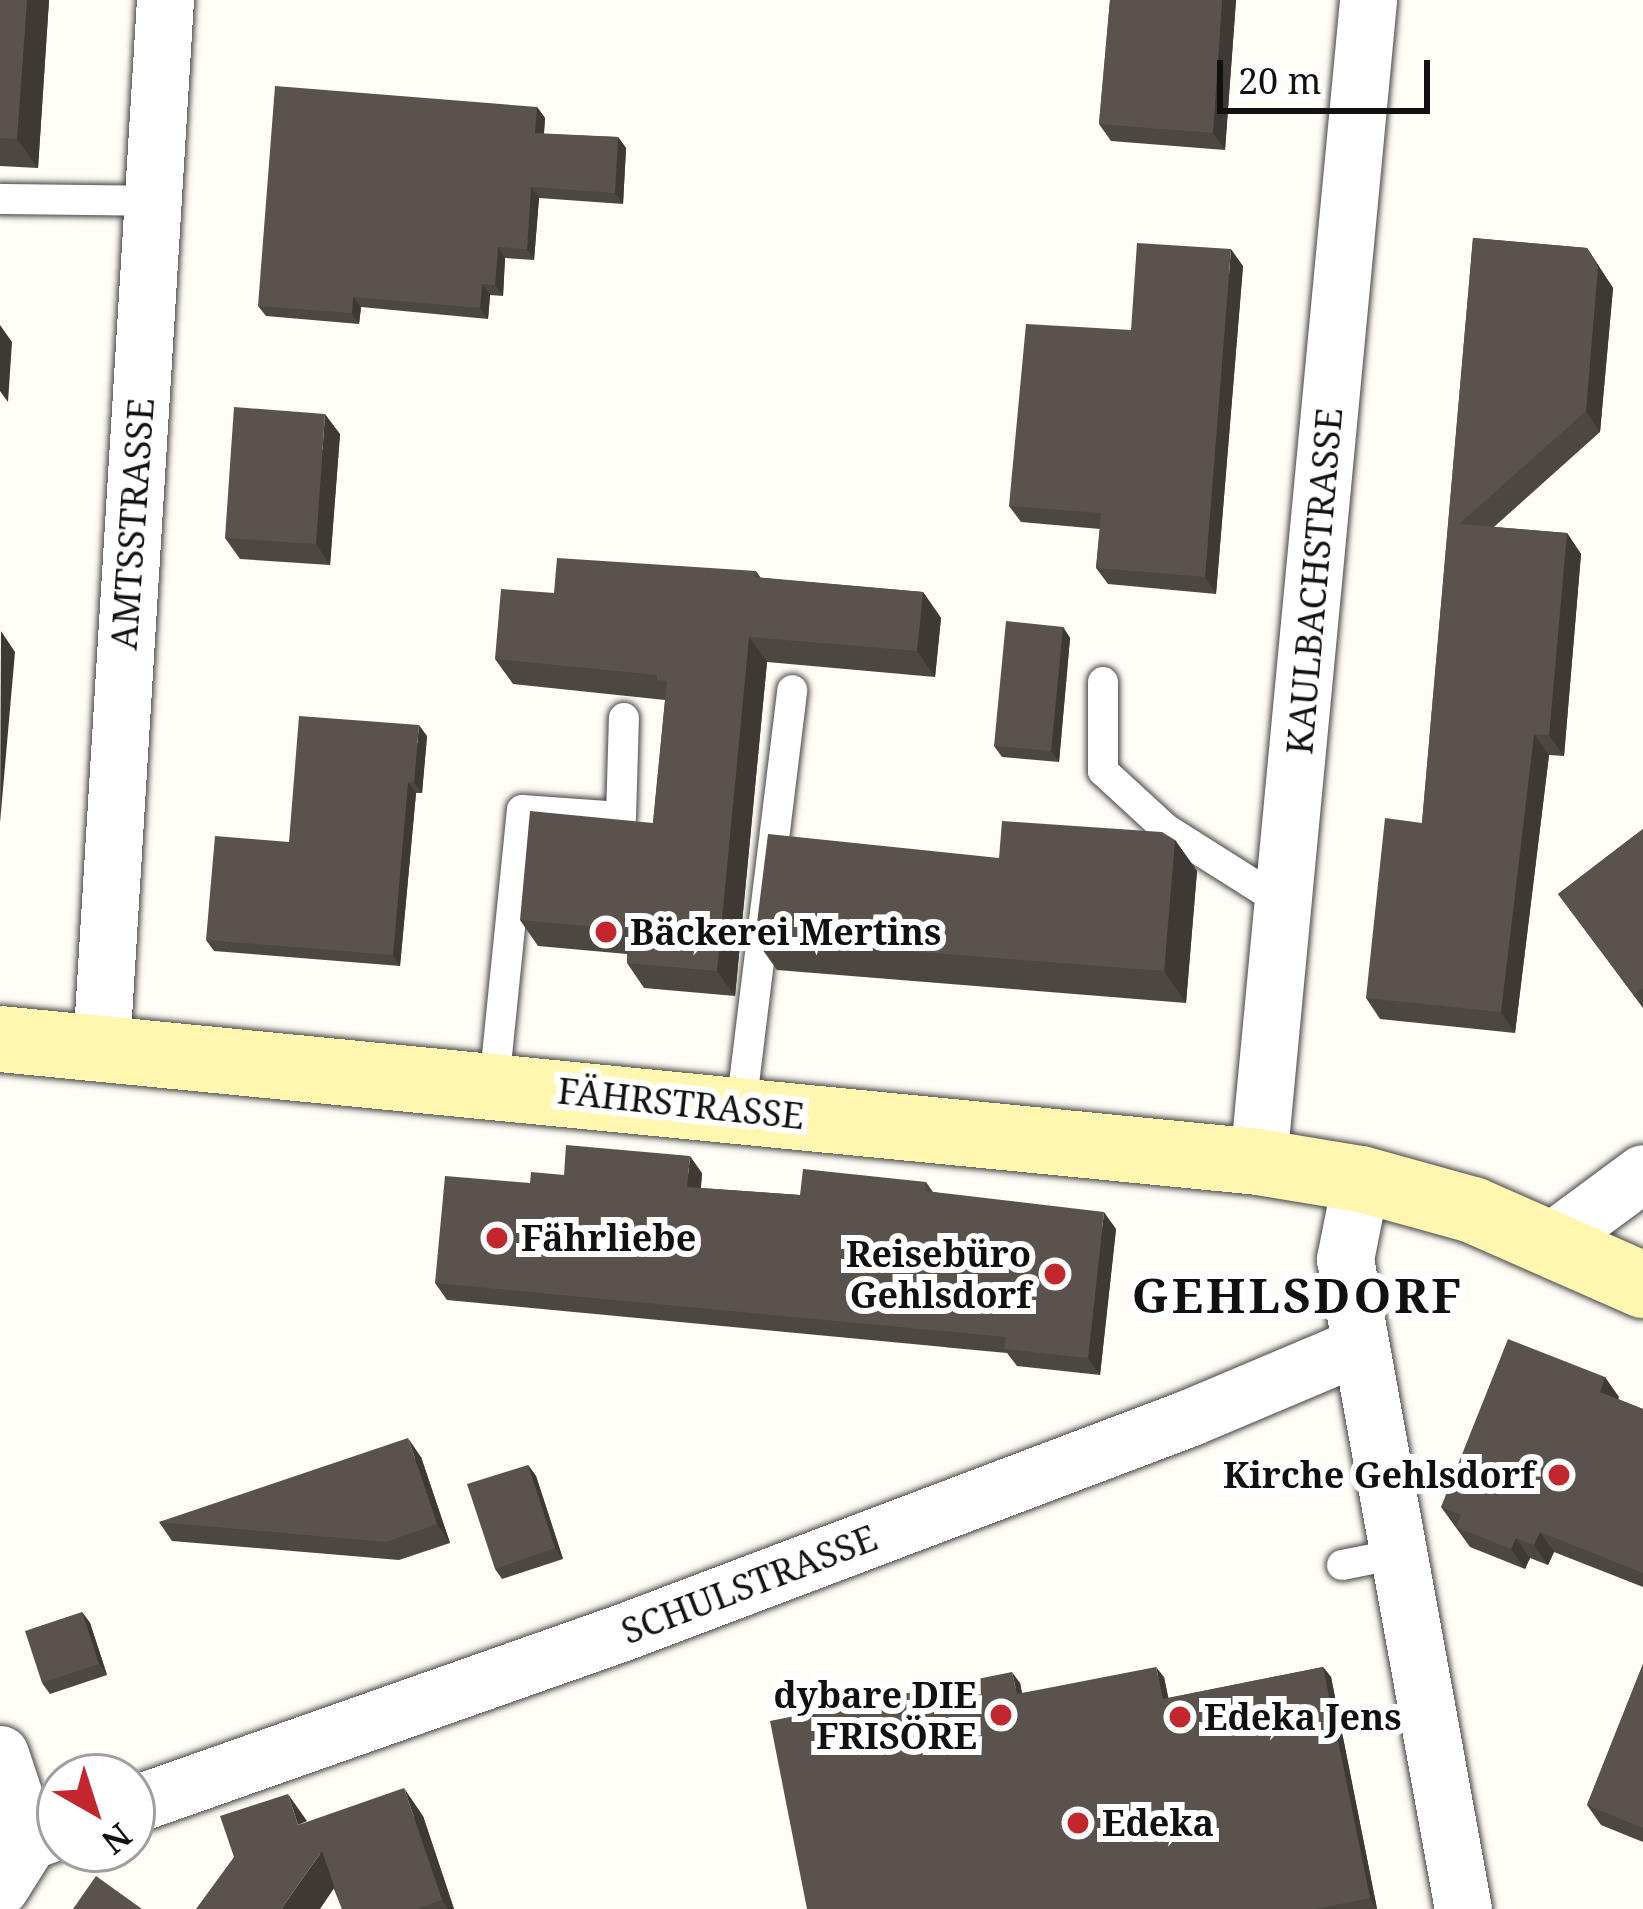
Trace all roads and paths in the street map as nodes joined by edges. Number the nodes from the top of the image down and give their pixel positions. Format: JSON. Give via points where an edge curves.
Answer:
{"nodes":[{"id":1,"x":165,"y":0,"type":"edge"},
{"id":2,"x":1368,"y":0,"type":"edge"},
{"id":3,"x":0,"y":199,"type":"edge"},
{"id":4,"x":153,"y":201,"type":"junction"},
{"id":5,"x":1103,"y":682,"type":"dead end"},
{"id":6,"x":792,"y":690,"type":"dead end"},
{"id":7,"x":624,"y":718,"type":"dead end"},
{"id":8,"x":1283,"y":903,"type":"junction"},
{"id":9,"x":0,"y":1039,"type":"edge"},
{"id":10,"x":101,"y":1048,"type":"junction"},
{"id":11,"x":494,"y":1085,"type":"junction"},
{"id":12,"x":741,"y":1108,"type":"junction"},
{"id":13,"x":1258,"y":1162,"type":"junction"},
{"id":14,"x":1643,"y":1173,"type":"edge"},
{"id":15,"x":1361,"y":1179,"type":"junction"},
{"id":16,"x":1551,"y":1241,"type":"junction"},
{"id":17,"x":1643,"y":1285,"type":"edge"},
{"id":18,"x":1359,"y":1346,"type":"junction"},
{"id":19,"x":0,"y":1754,"type":"edge"},
{"id":20,"x":156,"y":1797,"type":"edge"},
{"id":21,"x":30,"y":1853,"type":"edge"},
{"id":22,"x":1463,"y":1909,"type":"edge"}],
"edges":[{"from":1,"to":4,"type":"street","name":"AMTSSTRASSE"},
{"from":2,"to":8,"type":"street","name":"KAULBACHSTRASSE"},
{"from":3,"to":4,"type":"lane"},
{"from":4,"to":10,"type":"street","name":"AMTSSTRASSE"},
{"from":5,"to":8,"type":"lane","via":[[1103,771],[1166,829]]},
{"from":6,"to":12,"type":"lane"},
{"from":7,"to":11,"type":"lane","via":[[621,818],[522,810]]},
{"from":8,"to":13,"type":"street","name":"KAULBACHSTRASSE"},
{"from":9,"to":10,"type":"street","name":"FÄHRSTRASSE"},
{"from":10,"to":11,"type":"street","name":"FÄHRSTRASSE"},
{"from":11,"to":12,"type":"street","name":"FÄHRSTRASSE"},
{"from":12,"to":13,"type":"street","name":"FÄHRSTRASSE"},
{"from":13,"to":15,"type":"street","name":"FÄHRSTRASSE"},
{"from":14,"to":16,"type":"street"},
{"from":15,"to":16,"type":"street","name":"FÄHRSTRASSE"},
{"from":15,"to":18,"type":"street","via":[[1345,1259]]},
{"from":16,"to":17,"type":"street","name":"FÄHRSTRASSE"},
{"from":18,"to":20,"type":"street","name":"SCHULSTRASSE","via":[[623,1632]]},
{"from":18,"to":22,"type":"street","via":[[1370,1559]]},
{"from":19,"to":21,"type":"street"}]}
